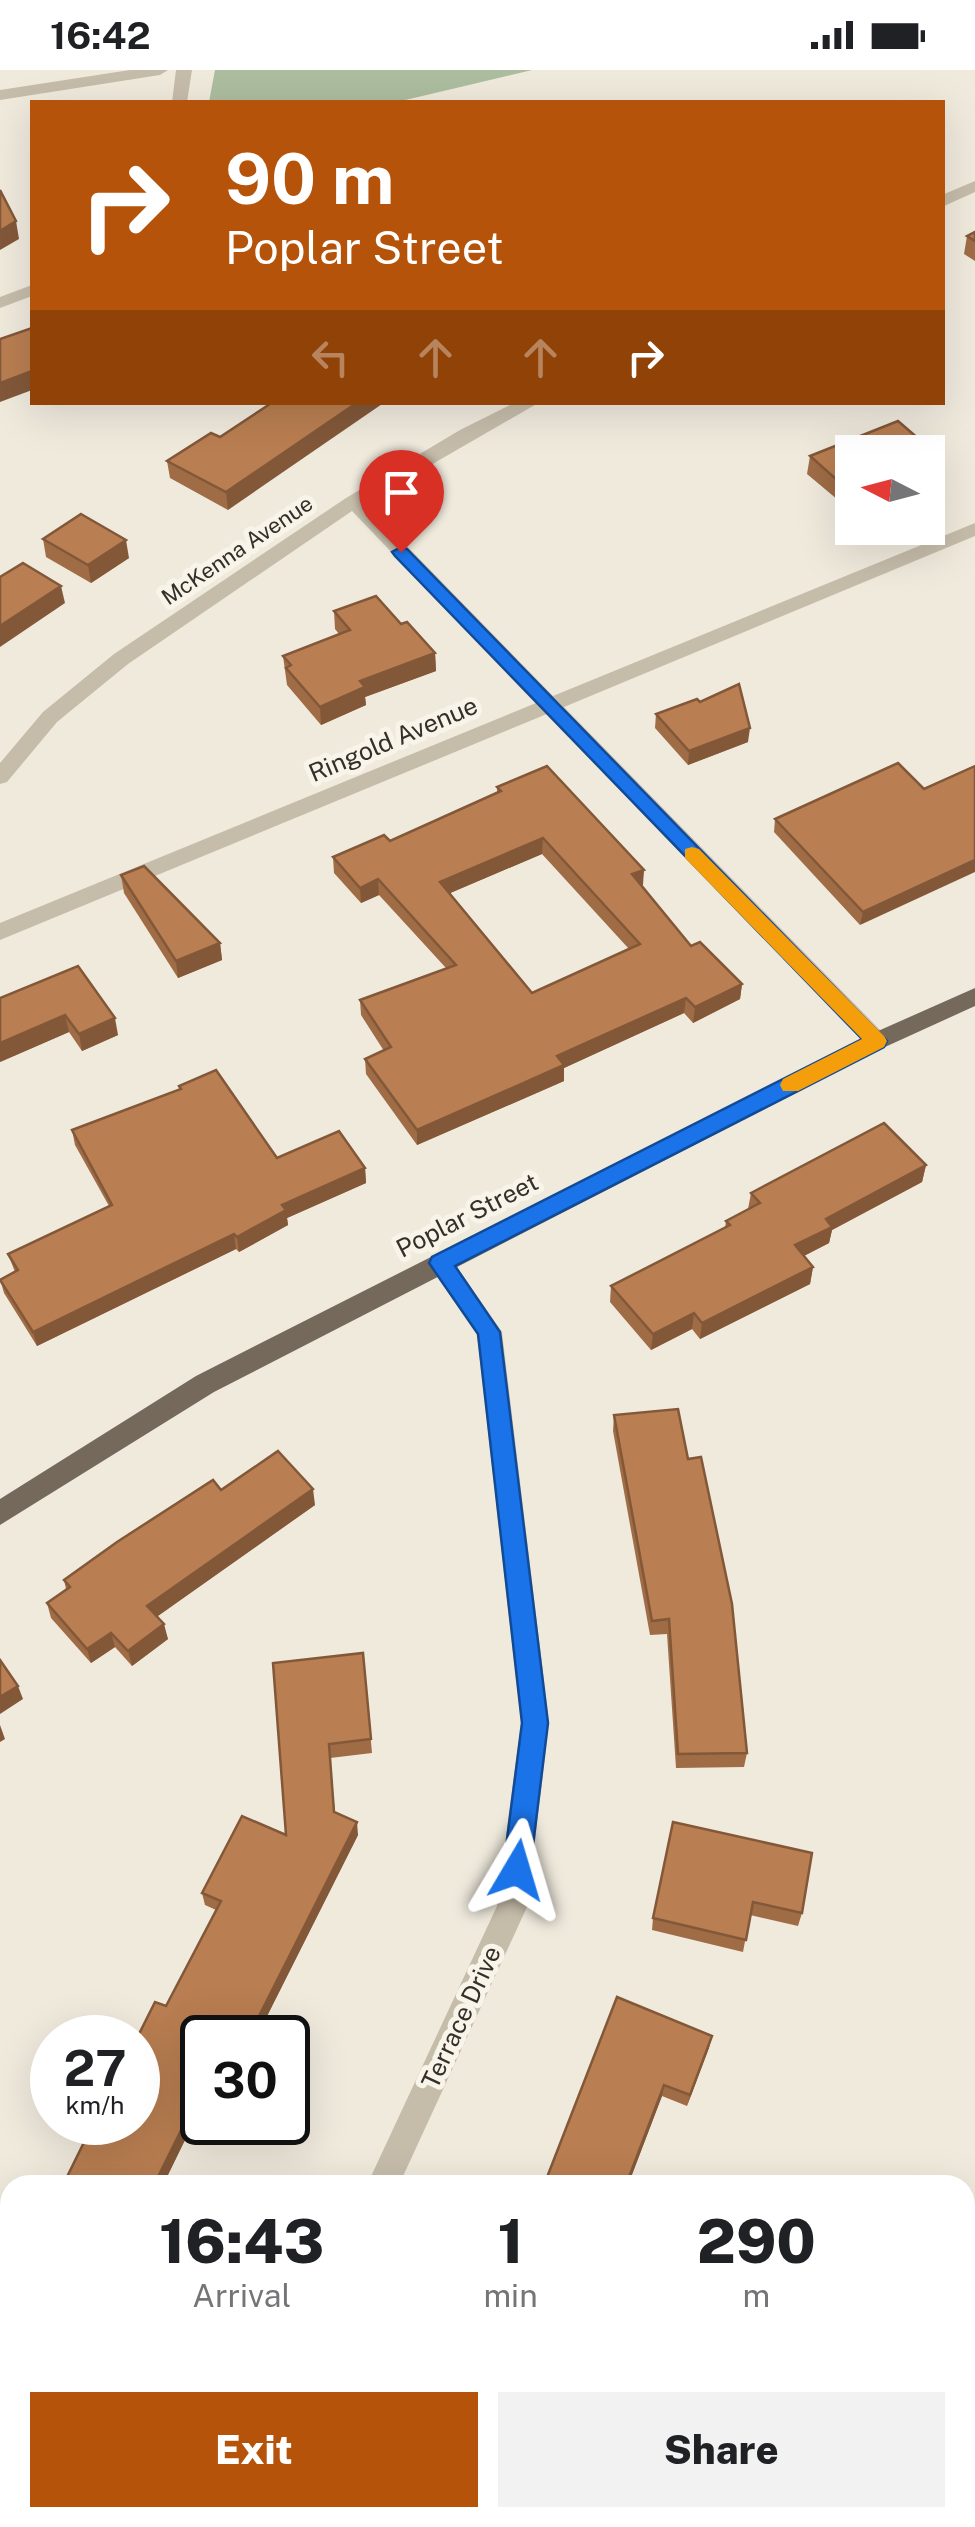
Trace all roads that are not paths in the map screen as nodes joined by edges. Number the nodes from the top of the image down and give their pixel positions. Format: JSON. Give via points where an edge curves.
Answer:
{"nodes":[{"id":1,"x":160,"y":70,"type":"edge"},
{"id":2,"x":184,"y":70,"type":"edge"},
{"id":3,"x":0,"y":95,"type":"edge"},
{"id":4,"x":180,"y":100,"type":"edge"},
{"id":5,"x":975,"y":186,"type":"edge"},
{"id":6,"x":945,"y":201,"type":"edge"},
{"id":7,"x":30,"y":291,"type":"edge"},
{"id":8,"x":0,"y":303,"type":"edge"},
{"id":9,"x":525,"y":405,"type":"edge"},
{"id":10,"x":353,"y":502,"type":"junction"},
{"id":11,"x":975,"y":528,"type":"edge"},
{"id":12,"x":546,"y":705,"type":"junction"},
{"id":13,"x":0,"y":777,"type":"edge"},
{"id":14,"x":0,"y":932,"type":"edge"},
{"id":15,"x":975,"y":996,"type":"edge"},
{"id":16,"x":876,"y":1041,"type":"junction"},
{"id":17,"x":440,"y":1263,"type":"junction"},
{"id":18,"x":0,"y":1513,"type":"edge"},
{"id":19,"x":389,"y":2175,"type":"edge"}],
"edges":[{"from":1,"to":3,"type":"street"},
{"from":2,"to":4,"type":"street"},
{"from":5,"to":6,"type":"street"},
{"from":7,"to":8,"type":"street"},
{"from":9,"to":10,"type":"street","name":"McKenna Avenue"},
{"from":10,"to":12,"type":"street"},
{"from":10,"to":13,"type":"street","name":"McKenna Avenue","via":[[121,659],[50,718]]},
{"from":11,"to":12,"type":"street","name":"Ringold Avenue"},
{"from":12,"to":14,"type":"street","name":"Ringold Avenue"},
{"from":12,"to":16,"type":"street"},
{"from":15,"to":16,"type":"main road","name":"Poplar Street"},
{"from":16,"to":17,"type":"main road","name":"Poplar Street"},
{"from":17,"to":18,"type":"main road","name":"Poplar Street","via":[[205,1384]]},
{"from":17,"to":19,"type":"street","name":"Terrace Drive","via":[[489,1332],[535,1723],[512,1907]]}]}
